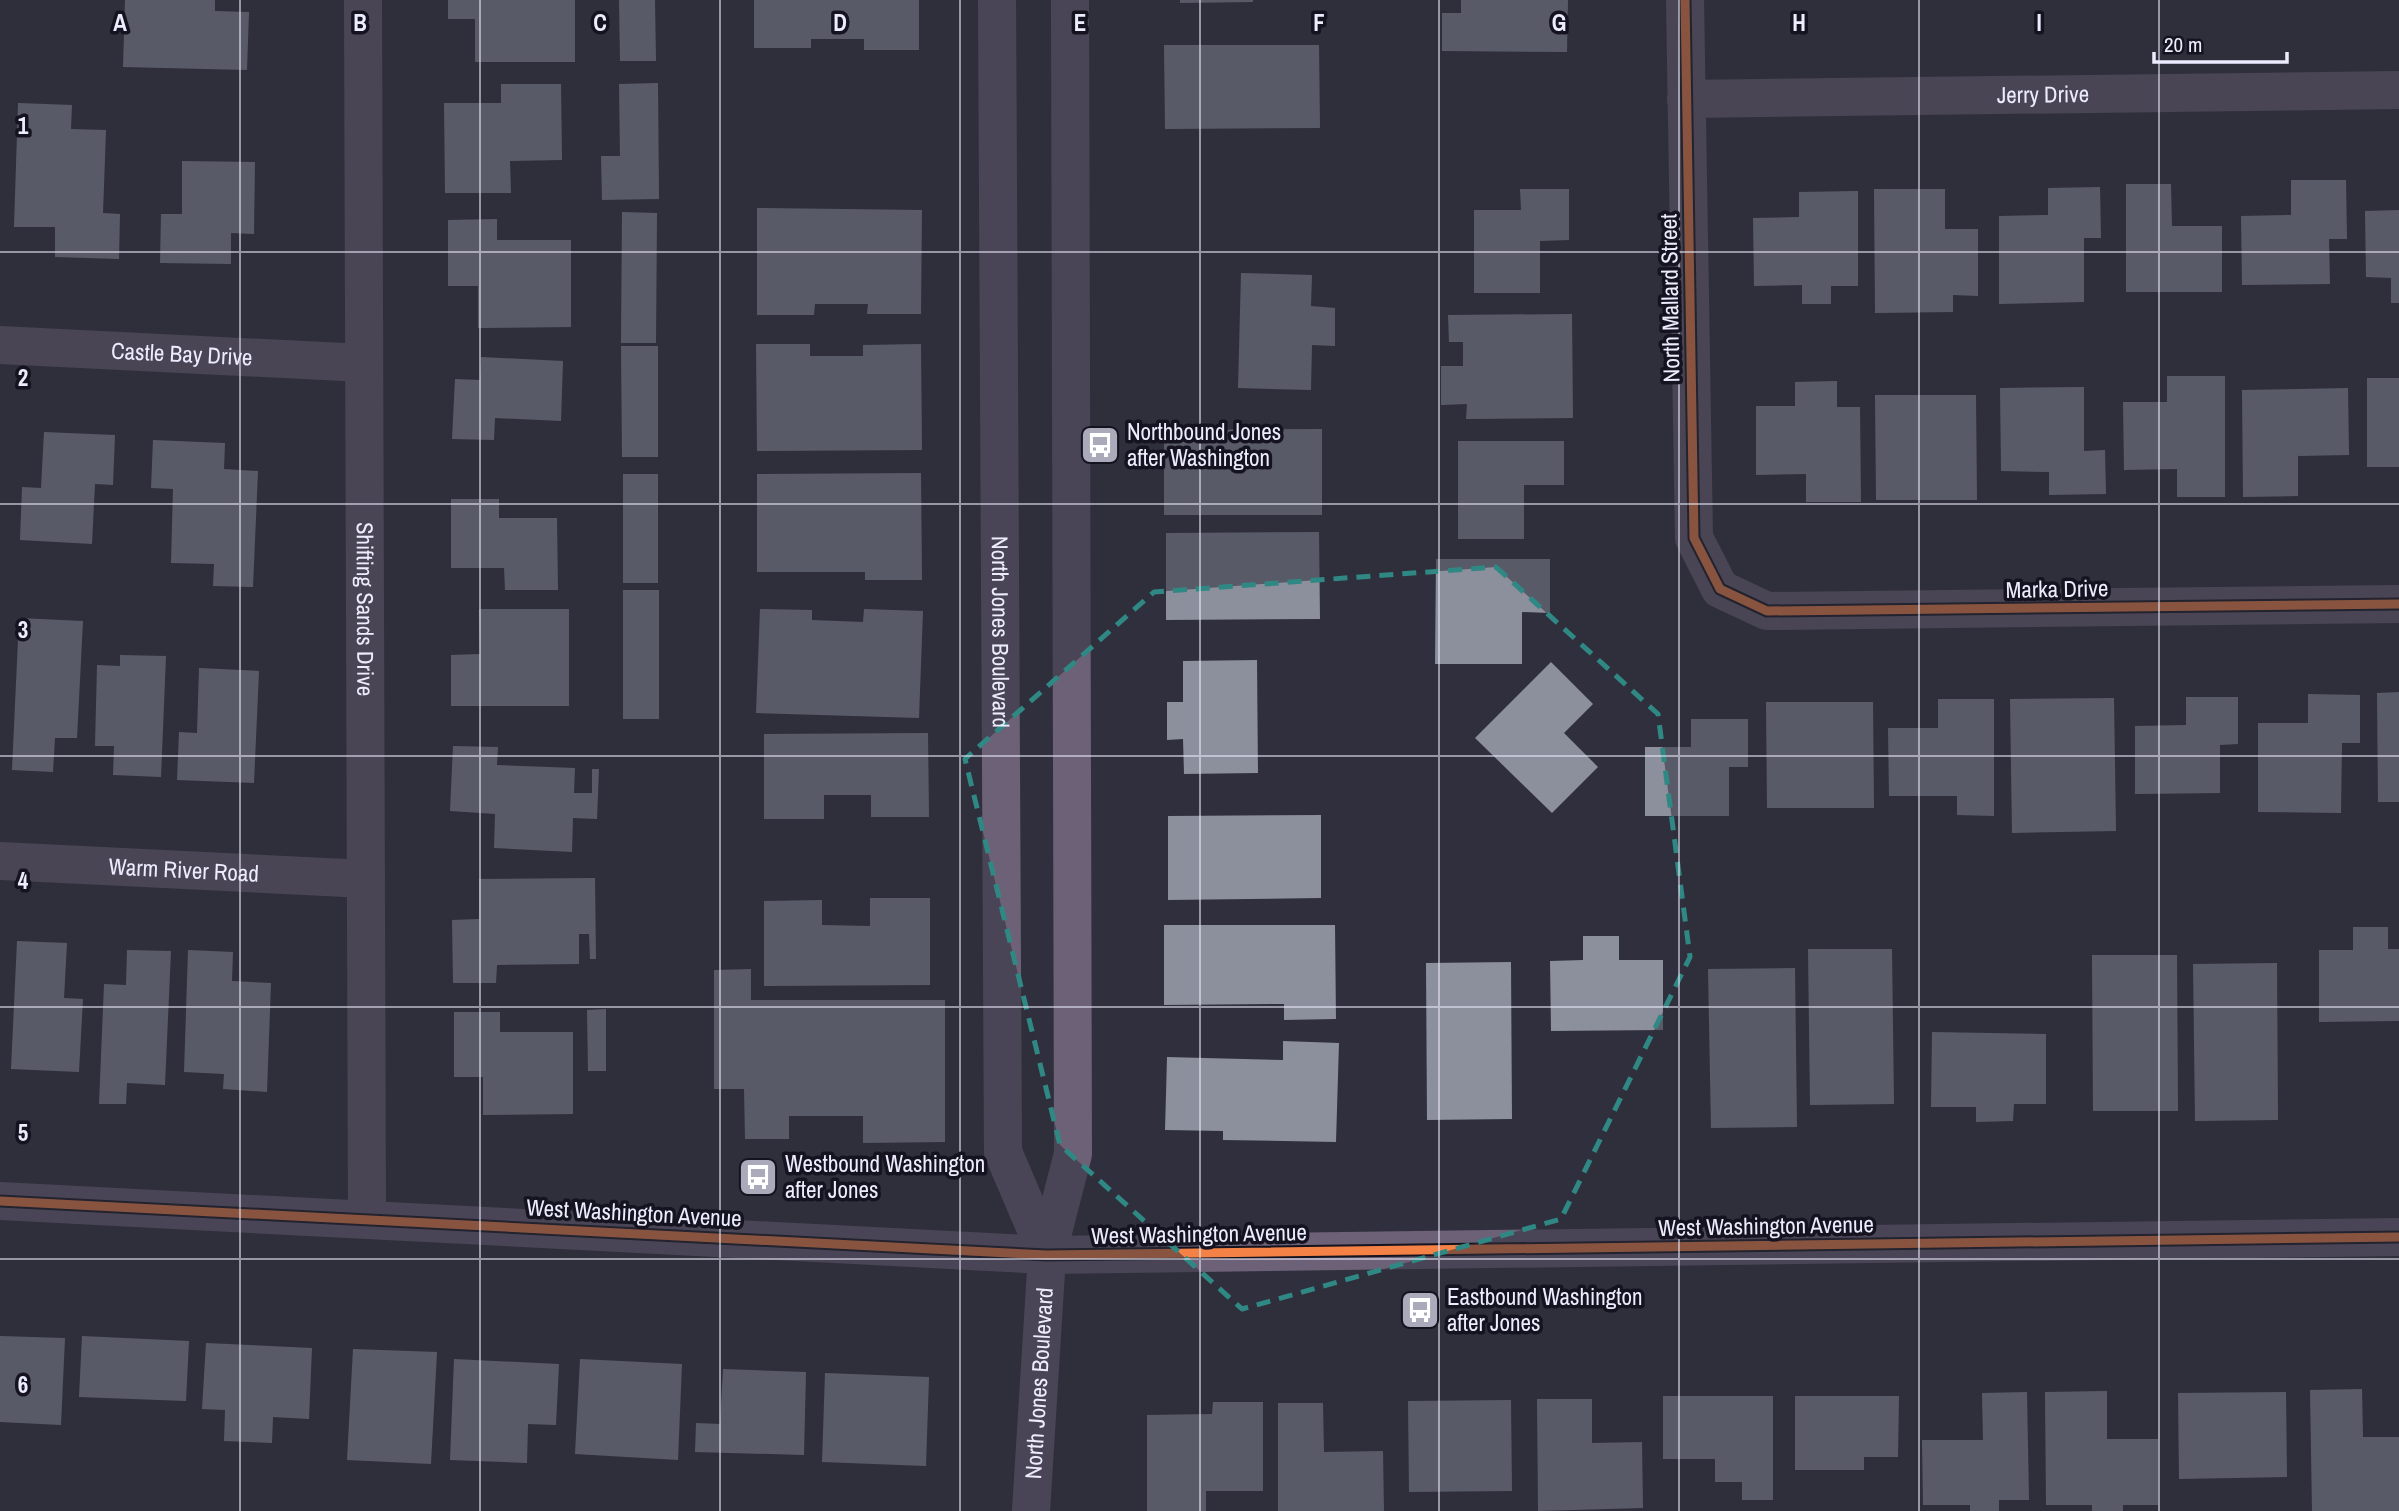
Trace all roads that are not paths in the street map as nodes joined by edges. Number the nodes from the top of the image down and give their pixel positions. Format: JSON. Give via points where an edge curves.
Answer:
{"nodes":[{"id":1,"x":362,"y":0,"type":"edge"},
{"id":2,"x":997,"y":0,"type":"edge"},
{"id":3,"x":1070,"y":0,"type":"edge"},
{"id":4,"x":1685,"y":0,"type":"edge"},
{"id":5,"x":2399,"y":90,"type":"edge"},
{"id":6,"x":1686,"y":99,"type":"junction"},
{"id":7,"x":0,"y":345,"type":"edge"},
{"id":8,"x":364,"y":363,"type":"junction"},
{"id":9,"x":1720,"y":589,"type":"joint"},
{"id":10,"x":2399,"y":604,"type":"edge"},
{"id":11,"x":0,"y":861,"type":"edge"},
{"id":12,"x":366,"y":879,"type":"junction"},
{"id":13,"x":0,"y":1200,"type":"edge"},
{"id":14,"x":367,"y":1218,"type":"junction"},
{"id":15,"x":2399,"y":1237,"type":"edge"},
{"id":16,"x":1047,"y":1255,"type":"junction"},
{"id":17,"x":1031,"y":1511,"type":"edge"}],
"edges":[{"from":1,"to":8,"type":"street","name":"Shifting Sands Drive"},
{"from":2,"to":16,"type":"main road","name":"North Jones Boulevard","via":[[1003,1152]]},
{"from":3,"to":16,"type":"main road","name":"North Jones Boulevard","via":[[1073,1154]]},
{"from":4,"to":6,"type":"street","name":"North Mallard Street"},
{"from":5,"to":6,"type":"street","name":"Jerry Drive"},
{"from":6,"to":9,"type":"street","name":"North Mallard Street","via":[[1694,538]]},
{"from":7,"to":8,"type":"street","name":"Castle Bay Drive"},
{"from":8,"to":12,"type":"street","name":"Shifting Sands Drive"},
{"from":9,"to":10,"type":"street","name":"Marka Drive","via":[[1767,611]]},
{"from":11,"to":12,"type":"street","name":"Warm River Road"},
{"from":12,"to":14,"type":"street","name":"Shifting Sands Drive"},
{"from":13,"to":14,"type":"main road","name":"West Washington Avenue"},
{"from":14,"to":16,"type":"main road","name":"West Washington Avenue"},
{"from":15,"to":16,"type":"main road","name":"West Washington Avenue"},
{"from":16,"to":17,"type":"main road","name":"North Jones Boulevard"}]}
